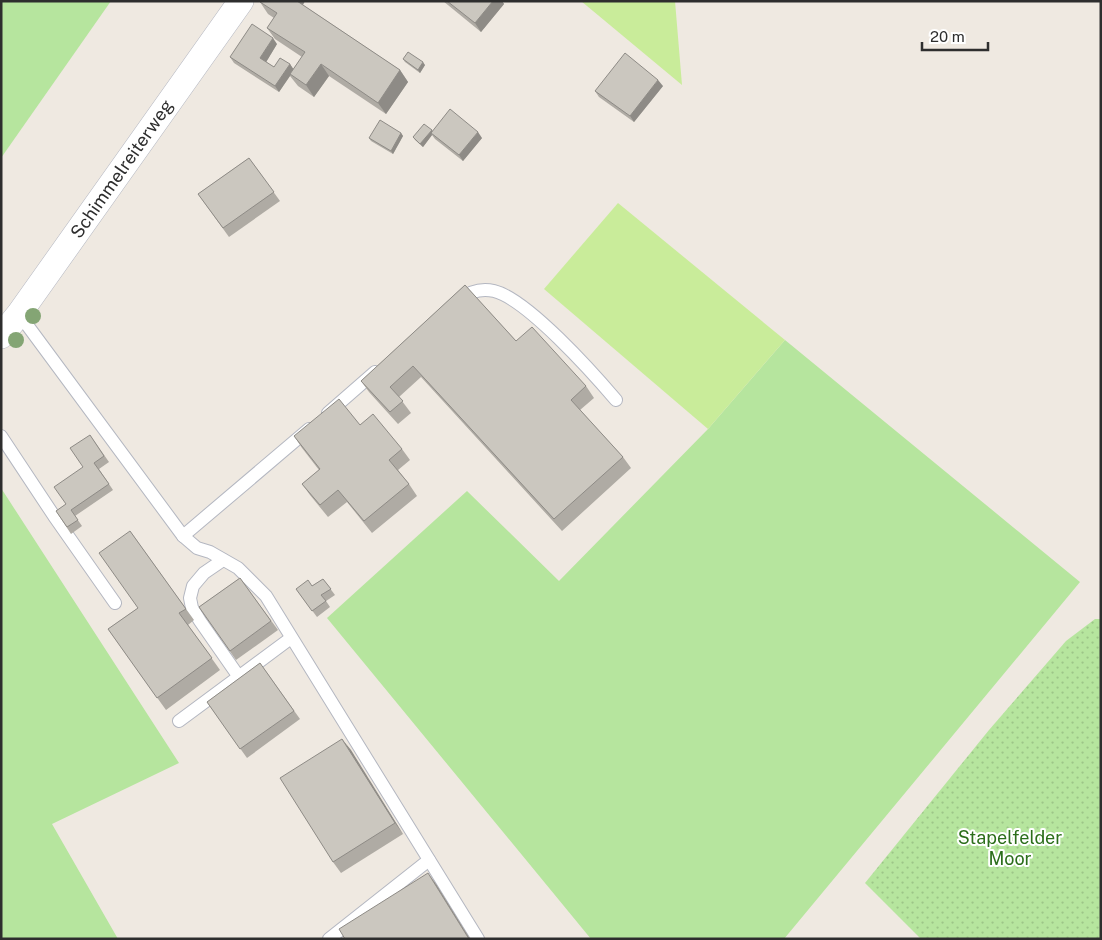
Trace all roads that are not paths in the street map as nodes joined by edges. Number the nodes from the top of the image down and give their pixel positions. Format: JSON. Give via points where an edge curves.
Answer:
{"nodes":[{"id":1,"x":241,"y":1,"type":"edge"},
{"id":2,"x":449,"y":309,"type":"edge"},
{"id":3,"x":19,"y":314,"type":"junction"},
{"id":4,"x":1,"y":336,"type":"edge"},
{"id":5,"x":381,"y":367,"type":"edge"},
{"id":6,"x":616,"y":400,"type":"dead end"},
{"id":7,"x":1,"y":436,"type":"edge"},
{"id":8,"x":183,"y":536,"type":"junction"},
{"id":9,"x":223,"y":560,"type":"junction"},
{"id":10,"x":115,"y":603,"type":"dead end"},
{"id":11,"x":291,"y":638,"type":"junction"},
{"id":12,"x":239,"y":676,"type":"junction"},
{"id":13,"x":179,"y":721,"type":"dead end"},
{"id":14,"x":429,"y":860,"type":"junction"},
{"id":15,"x":328,"y":939,"type":"edge"},
{"id":16,"x":478,"y":939,"type":"edge"}],
"edges":[{"from":1,"to":3,"type":"street","name":"Schimmelreiterweg"},
{"from":2,"to":6,"type":"lane","via":[[464,296],[481,289],[496,292],[525,308],[591,370]]},
{"from":3,"to":4,"type":"street","name":"Schimmelreiterweg"},
{"from":3,"to":8,"type":"lane"},
{"from":5,"to":8,"type":"lane"},
{"from":7,"to":10,"type":"lane"},
{"from":8,"to":9,"type":"lane","via":[[197,548]]},
{"from":9,"to":11,"type":"lane","via":[[238,568],[266,596]]},
{"from":9,"to":12,"type":"lane","via":[[204,573],[193,586],[190,598],[200,621]]},
{"from":11,"to":12,"type":"lane"},
{"from":11,"to":14,"type":"lane"},
{"from":12,"to":13,"type":"lane"},
{"from":14,"to":15,"type":"lane"},
{"from":14,"to":16,"type":"lane"}]}
